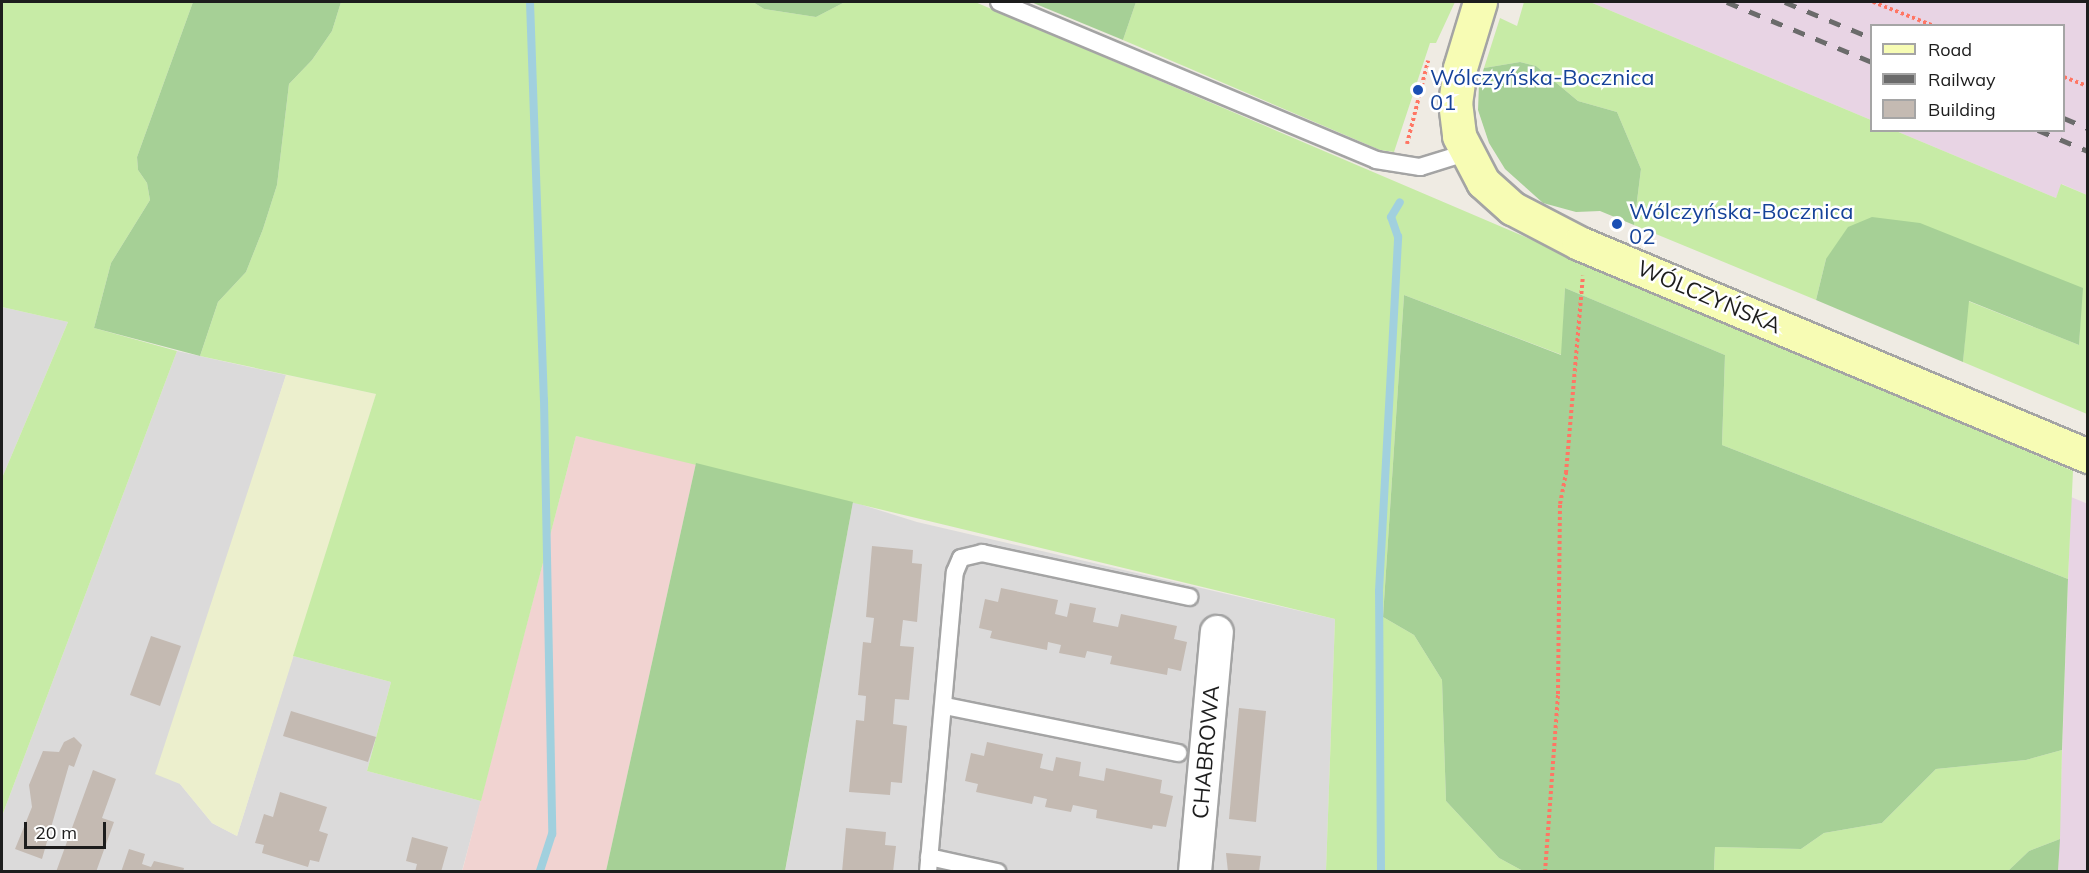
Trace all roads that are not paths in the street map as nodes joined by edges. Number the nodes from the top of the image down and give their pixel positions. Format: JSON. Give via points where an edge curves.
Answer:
{"nodes":[{"id":1,"x":999,"y":2,"type":"edge"},
{"id":2,"x":1480,"y":2,"type":"edge"},
{"id":3,"x":1465,"y":153,"type":"junction"},
{"id":4,"x":2088,"y":456,"type":"edge"},
{"id":5,"x":1189,"y":597,"type":"dead end"},
{"id":6,"x":1217,"y":632,"type":"dead end"},
{"id":7,"x":945,"y":706,"type":"junction"},
{"id":8,"x":1178,"y":753,"type":"dead end"},
{"id":9,"x":928,"y":864,"type":"edge"},
{"id":10,"x":997,"y":872,"type":"edge"},
{"id":11,"x":1195,"y":872,"type":"edge"}],
"edges":[{"from":1,"to":3,"type":"lane","via":[[1376,160],[1420,167]]},
{"from":2,"to":3,"type":"street","name":"WÓLCZYŃSKA","via":[[1460,69],[1455,102]]},
{"from":3,"to":4,"type":"street","name":"WÓLCZYŃSKA","via":[[1483,182],[1512,208],[1579,243]]},
{"from":5,"to":7,"type":"lane","via":[[970,553],[961,558],[955,572]]},
{"from":6,"to":11,"type":"street","name":"CHABROWA"},
{"from":7,"to":8,"type":"lane"},
{"from":7,"to":9,"type":"lane"},
{"from":9,"to":10,"type":"lane"}]}
